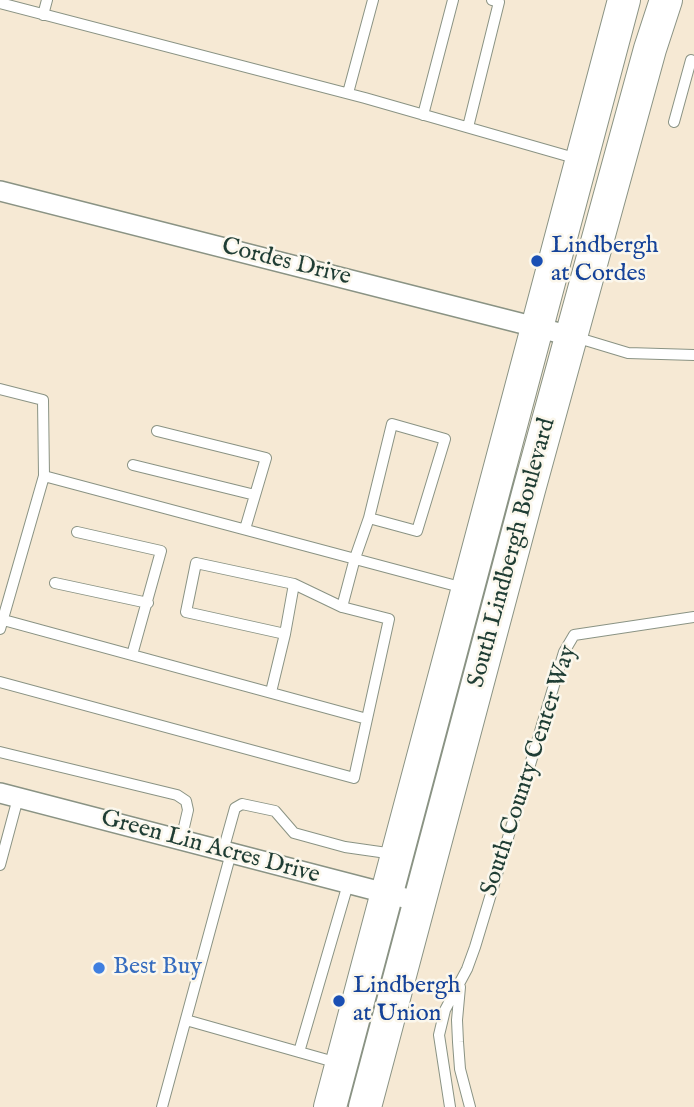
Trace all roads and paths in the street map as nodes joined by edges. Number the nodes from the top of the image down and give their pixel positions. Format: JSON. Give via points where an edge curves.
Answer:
{"nodes":[{"id":1,"x":47,"y":0,"type":"edge"},
{"id":2,"x":373,"y":0,"type":"edge"},
{"id":3,"x":453,"y":0,"type":"edge"},
{"id":4,"x":492,"y":0,"type":"edge"},
{"id":5,"x":624,"y":0,"type":"edge"},
{"id":6,"x":666,"y":0,"type":"edge"},
{"id":7,"x":0,"y":4,"type":"edge"},
{"id":8,"x":43,"y":15,"type":"junction"},
{"id":9,"x":691,"y":60,"type":"dead end"},
{"id":10,"x":348,"y":93,"type":"junction"},
{"id":11,"x":423,"y":114,"type":"junction"},
{"id":12,"x":674,"y":122,"type":"dead end"},
{"id":13,"x":468,"y":127,"type":"junction"},
{"id":14,"x":582,"y":160,"type":"junction"},
{"id":15,"x":0,"y":191,"type":"edge"},
{"id":16,"x":538,"y":327,"type":"junction"},
{"id":17,"x":571,"y":336,"type":"junction"},
{"id":18,"x":694,"y":355,"type":"edge"},
{"id":19,"x":0,"y":389,"type":"edge"},
{"id":20,"x":157,"y":431,"type":"dead end"},
{"id":21,"x":133,"y":465,"type":"dead end"},
{"id":22,"x":44,"y":476,"type":"junction"},
{"id":23,"x":254,"y":495,"type":"junction"},
{"id":24,"x":369,"y":518,"type":"junction"},
{"id":25,"x":245,"y":529,"type":"junction"},
{"id":26,"x":77,"y":532,"type":"dead end"},
{"id":27,"x":355,"y":558,"type":"junction"},
{"id":28,"x":55,"y":583,"type":"dead end"},
{"id":29,"x":293,"y":584,"type":"junction"},
{"id":30,"x":468,"y":589,"type":"junction"},
{"id":31,"x":148,"y":603,"type":"junction"},
{"id":32,"x":342,"y":607,"type":"junction"},
{"id":33,"x":694,"y":617,"type":"edge"},
{"id":34,"x":1,"y":623,"type":"edge"},
{"id":35,"x":285,"y":634,"type":"junction"},
{"id":36,"x":132,"y":655,"type":"junction"},
{"id":37,"x":0,"y":682,"type":"edge"},
{"id":38,"x":271,"y":692,"type":"junction"},
{"id":39,"x":367,"y":719,"type":"junction"},
{"id":40,"x":0,"y":752,"type":"edge"},
{"id":41,"x":9,"y":795,"type":"edge"},
{"id":42,"x":181,"y":840,"type":"junction"},
{"id":43,"x":227,"y":852,"type":"junction"},
{"id":44,"x":398,"y":855,"type":"junction"},
{"id":45,"x":0,"y":865,"type":"edge"},
{"id":46,"x":348,"y":884,"type":"junction"},
{"id":47,"x":388,"y":894,"type":"junction"},
{"id":48,"x":420,"y":902,"type":"junction"},
{"id":49,"x":461,"y":983,"type":"junction"},
{"id":50,"x":186,"y":1020,"type":"junction"},
{"id":51,"x":299,"y":1052,"type":"junction"},
{"id":52,"x":342,"y":1064,"type":"junction"},
{"id":53,"x":464,"y":1084,"type":"junction"},
{"id":54,"x":447,"y":1106,"type":"edge"},
{"id":55,"x":162,"y":1107,"type":"edge"},
{"id":56,"x":330,"y":1107,"type":"edge"},
{"id":57,"x":365,"y":1107,"type":"edge"},
{"id":58,"x":470,"y":1107,"type":"edge"}],
"edges":[{"from":1,"to":8,"type":"lane"},
{"from":2,"to":10,"type":"lane"},
{"from":3,"to":11,"type":"lane"},
{"from":4,"to":13,"type":"lane","via":[[499,2]]},
{"from":5,"to":14,"type":"main road","name":"South Lindbergh Boulevard"},
{"from":6,"to":17,"type":"main road","name":"South Lindbergh Boulevard"},
{"from":7,"to":8,"type":"lane"},
{"from":8,"to":10,"type":"lane"},
{"from":9,"to":12,"type":"lane"},
{"from":10,"to":11,"type":"lane"},
{"from":11,"to":13,"type":"lane"},
{"from":13,"to":14,"type":"lane"},
{"from":14,"to":16,"type":"main road","name":"South Lindbergh Boulevard"},
{"from":15,"to":16,"type":"street","name":"Cordes Drive"},
{"from":16,"to":17,"type":"street","name":"Cordes Drive"},
{"from":16,"to":30,"type":"main road","name":"South Lindbergh Boulevard"},
{"from":17,"to":18,"type":"lane","via":[[628,352]]},
{"from":17,"to":48,"type":"main road","name":"South Lindbergh Boulevard"},
{"from":19,"to":22,"type":"lane","via":[[43,400]]},
{"from":20,"to":23,"type":"lane","via":[[266,457]]},
{"from":21,"to":23,"type":"lane"},
{"from":22,"to":25,"type":"lane"},
{"from":22,"to":34,"type":"lane"},
{"from":23,"to":25,"type":"lane"},
{"from":24,"to":24,"type":"lane","via":[[392,424],[445,439],[417,531]]},
{"from":24,"to":27,"type":"lane"},
{"from":25,"to":27,"type":"lane"},
{"from":26,"to":31,"type":"lane","via":[[161,551]]},
{"from":27,"to":30,"type":"lane"},
{"from":27,"to":32,"type":"lane"},
{"from":28,"to":31,"type":"lane"},
{"from":29,"to":32,"type":"lane"},
{"from":29,"to":35,"type":"lane"},
{"from":29,"to":35,"type":"lane","via":[[196,563],[186,612]]},
{"from":30,"to":44,"type":"main road","name":"South Lindbergh Boulevard"},
{"from":31,"to":36,"type":"lane"},
{"from":32,"to":39,"type":"lane","via":[[390,619]]},
{"from":33,"to":49,"type":"lane","name":"South County Center Way","via":[[574,635]]},
{"from":34,"to":36,"type":"lane"},
{"from":35,"to":38,"type":"lane"},
{"from":36,"to":38,"type":"lane"},
{"from":37,"to":39,"type":"lane","via":[[354,778]]},
{"from":38,"to":39,"type":"lane"},
{"from":40,"to":42,"type":"lane","via":[[177,795],[188,810]]},
{"from":41,"to":42,"type":"street","name":"Green Lin Acres Drive"},
{"from":41,"to":45,"type":"lane"},
{"from":42,"to":43,"type":"street","name":"Green Lin Acres Drive"},
{"from":43,"to":44,"type":"lane","via":[[235,808],[242,804],[275,811],[294,833]]},
{"from":43,"to":46,"type":"street","name":"Green Lin Acres Drive"},
{"from":43,"to":50,"type":"lane"},
{"from":44,"to":47,"type":"main road","name":"South Lindbergh Boulevard"},
{"from":46,"to":47,"type":"street","name":"Green Lin Acres Drive"},
{"from":46,"to":51,"type":"lane"},
{"from":47,"to":48,"type":"street","name":"Green Lin Acres Drive"},
{"from":47,"to":52,"type":"main road","name":"South Lindbergh Boulevard"},
{"from":48,"to":57,"type":"main road","name":"South Lindbergh Boulevard"},
{"from":49,"to":53,"type":"lane","name":"South County Center Way","via":[[457,1020]]},
{"from":49,"to":54,"type":"lane","name":"South County Center Way","via":[[445,1010],[439,1035]]},
{"from":50,"to":51,"type":"lane"},
{"from":50,"to":55,"type":"lane"},
{"from":51,"to":52,"type":"lane"},
{"from":52,"to":56,"type":"main road","name":"South Lindbergh Boulevard"},
{"from":53,"to":54,"type":"lane","name":"South County Center Way"},
{"from":53,"to":58,"type":"lane","name":"South County Center Way"}]}
